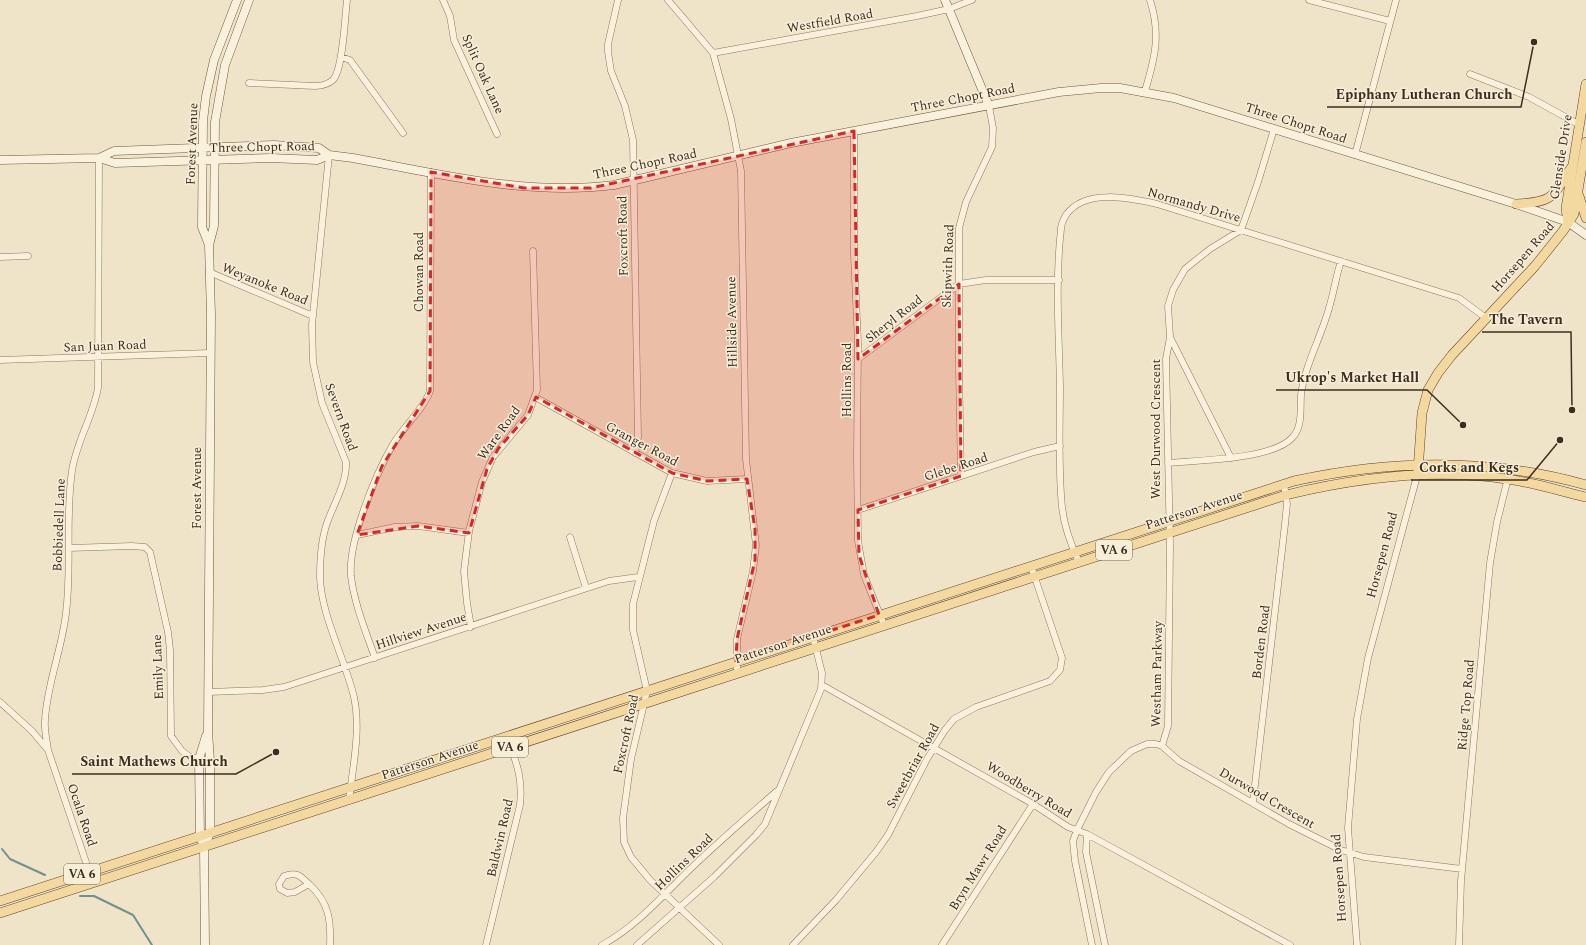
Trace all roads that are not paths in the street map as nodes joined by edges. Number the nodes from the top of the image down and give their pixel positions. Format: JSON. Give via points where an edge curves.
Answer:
{"nodes":[{"id":1,"x":238,"y":0,"type":"edge"},
{"id":2,"x":249,"y":0,"type":"edge"},
{"id":3,"x":347,"y":0,"type":"edge"},
{"id":4,"x":443,"y":0,"type":"edge"},
{"id":5,"x":618,"y":0,"type":"edge"},
{"id":6,"x":668,"y":0,"type":"edge"},
{"id":7,"x":945,"y":0,"type":"edge"},
{"id":8,"x":972,"y":0,"type":"edge"},
{"id":9,"x":1150,"y":0,"type":"edge"},
{"id":10,"x":1310,"y":0,"type":"edge"},
{"id":11,"x":1396,"y":0,"type":"edge"},
{"id":12,"x":949,"y":9,"type":"junction"},
{"id":13,"x":1390,"y":21,"type":"junction"},
{"id":14,"x":713,"y":53,"type":"junction"},
{"id":15,"x":340,"y":57,"type":"junction"},
{"id":16,"x":1470,"y":74,"type":"dead end"},
{"id":17,"x":249,"y":83,"type":"dead end"},
{"id":18,"x":1586,"y":84,"type":"edge"},
{"id":19,"x":1145,"y":91,"type":"junction"},
{"id":20,"x":989,"y":106,"type":"junction"},
{"id":21,"x":1580,"y":125,"type":"junction"},
{"id":22,"x":1274,"y":129,"type":"junction"},
{"id":23,"x":854,"y":131,"type":"junction"},
{"id":24,"x":403,"y":133,"type":"dead end"},
{"id":25,"x":497,"y":134,"type":"dead end"},
{"id":26,"x":1586,"y":142,"type":"edge"},
{"id":27,"x":203,"y":147,"type":"junction"},
{"id":28,"x":214,"y":147,"type":"junction"},
{"id":29,"x":329,"y":155,"type":"junction"},
{"id":30,"x":739,"y":155,"type":"junction"},
{"id":31,"x":1355,"y":155,"type":"junction"},
{"id":32,"x":100,"y":158,"type":"junction"},
{"id":33,"x":0,"y":160,"type":"edge"},
{"id":34,"x":203,"y":160,"type":"junction"},
{"id":35,"x":215,"y":160,"type":"junction"},
{"id":36,"x":1573,"y":165,"type":"junction"},
{"id":37,"x":431,"y":172,"type":"junction"},
{"id":38,"x":634,"y":181,"type":"junction"},
{"id":39,"x":1578,"y":192,"type":"junction"},
{"id":40,"x":1516,"y":204,"type":"junction"},
{"id":41,"x":1586,"y":218,"type":"edge"},
{"id":42,"x":1568,"y":222,"type":"junction"},
{"id":43,"x":1241,"y":230,"type":"junction"},
{"id":44,"x":1586,"y":235,"type":"edge"},
{"id":45,"x":209,"y":245,"type":"junction"},
{"id":46,"x":533,"y":251,"type":"dead end"},
{"id":47,"x":28,"y":256,"type":"dead end"},
{"id":48,"x":0,"y":257,"type":"edge"},
{"id":49,"x":1341,"y":261,"type":"junction"},
{"id":50,"x":209,"y":272,"type":"junction"},
{"id":51,"x":1059,"y":280,"type":"junction"},
{"id":52,"x":958,"y":284,"type":"junction"},
{"id":53,"x":314,"y":316,"type":"junction"},
{"id":54,"x":1486,"y":318,"type":"junction"},
{"id":55,"x":1170,"y":337,"type":"junction"},
{"id":56,"x":210,"y":354,"type":"junction"},
{"id":57,"x":99,"y":357,"type":"junction"},
{"id":58,"x":858,"y":359,"type":"junction"},
{"id":59,"x":0,"y":360,"type":"edge"},
{"id":60,"x":535,"y":397,"type":"junction"},
{"id":61,"x":1060,"y":446,"type":"junction"},
{"id":62,"x":635,"y":453,"type":"junction"},
{"id":63,"x":1231,"y":458,"type":"junction"},
{"id":64,"x":1168,"y":463,"type":"junction"},
{"id":65,"x":1418,"y":465,"type":"junction"},
{"id":66,"x":672,"y":473,"type":"junction"},
{"id":67,"x":1509,"y":474,"type":"junction"},
{"id":68,"x":962,"y":476,"type":"junction"},
{"id":69,"x":1417,"y":476,"type":"junction"},
{"id":70,"x":747,"y":479,"type":"junction"},
{"id":71,"x":1284,"y":484,"type":"junction"},
{"id":72,"x":1586,"y":485,"type":"edge"},
{"id":73,"x":1286,"y":495,"type":"junction"},
{"id":74,"x":1586,"y":497,"type":"edge"},
{"id":75,"x":858,"y":510,"type":"junction"},
{"id":76,"x":1168,"y":521,"type":"junction"},
{"id":77,"x":1169,"y":532,"type":"junction"},
{"id":78,"x":469,"y":533,"type":"junction"},
{"id":79,"x":357,"y":535,"type":"junction"},
{"id":80,"x":570,"y":537,"type":"dead end"},
{"id":81,"x":68,"y":548,"type":"junction"},
{"id":82,"x":1074,"y":552,"type":"junction"},
{"id":83,"x":1079,"y":562,"type":"junction"},
{"id":84,"x":1031,"y":566,"type":"junction"},
{"id":85,"x":1034,"y":576,"type":"junction"},
{"id":86,"x":638,"y":577,"type":"junction"},
{"id":87,"x":586,"y":588,"type":"junction"},
{"id":88,"x":879,"y":615,"type":"junction"},
{"id":89,"x":884,"y":625,"type":"junction"},
{"id":90,"x":471,"y":627,"type":"junction"},
{"id":91,"x":813,"y":637,"type":"junction"},
{"id":92,"x":816,"y":648,"type":"junction"},
{"id":93,"x":375,"y":658,"type":"junction"},
{"id":94,"x":736,"y":661,"type":"junction"},
{"id":95,"x":345,"y":667,"type":"junction"},
{"id":96,"x":737,"y":673,"type":"junction"},
{"id":97,"x":822,"y":685,"type":"junction"},
{"id":98,"x":647,"y":691,"type":"junction"},
{"id":99,"x":208,"y":692,"type":"junction"},
{"id":100,"x":0,"y":702,"type":"edge"},
{"id":101,"x":643,"y":704,"type":"junction"},
{"id":102,"x":208,"y":732,"type":"junction"},
{"id":103,"x":508,"y":736,"type":"junction"},
{"id":104,"x":1162,"y":746,"type":"junction"},
{"id":105,"x":511,"y":747,"type":"junction"},
{"id":106,"x":934,"y":748,"type":"junction"},
{"id":107,"x":48,"y":750,"type":"junction"},
{"id":108,"x":199,"y":759,"type":"junction"},
{"id":109,"x":210,"y":761,"type":"junction"},
{"id":110,"x":351,"y":787,"type":"junction"},
{"id":111,"x":777,"y":791,"type":"junction"},
{"id":112,"x":349,"y":800,"type":"junction"},
{"id":113,"x":1253,"y":802,"type":"junction"},
{"id":114,"x":1033,"y":804,"type":"junction"},
{"id":115,"x":1077,"y":830,"type":"junction"},
{"id":116,"x":210,"y":833,"type":"junction"},
{"id":117,"x":1087,"y":834,"type":"junction"},
{"id":118,"x":200,"y":836,"type":"junction"},
{"id":119,"x":204,"y":847,"type":"junction"},
{"id":120,"x":1349,"y":853,"type":"junction"},
{"id":121,"x":1462,"y":868,"type":"junction"},
{"id":122,"x":90,"y":872,"type":"junction"},
{"id":123,"x":93,"y":883,"type":"junction"},
{"id":124,"x":309,"y":884,"type":"junction"},
{"id":125,"x":664,"y":896,"type":"junction"},
{"id":126,"x":0,"y":901,"type":"edge"},
{"id":127,"x":679,"y":908,"type":"junction"},
{"id":128,"x":0,"y":913,"type":"edge"},
{"id":129,"x":205,"y":945,"type":"edge"},
{"id":130,"x":330,"y":945,"type":"edge"},
{"id":131,"x":486,"y":945,"type":"edge"},
{"id":132,"x":602,"y":945,"type":"edge"},
{"id":133,"x":636,"y":945,"type":"edge"},
{"id":134,"x":719,"y":945,"type":"edge"},
{"id":135,"x":793,"y":945,"type":"edge"},
{"id":136,"x":942,"y":945,"type":"edge"},
{"id":137,"x":1092,"y":945,"type":"edge"},
{"id":138,"x":1105,"y":945,"type":"edge"},
{"id":139,"x":1290,"y":945,"type":"edge"},
{"id":140,"x":1357,"y":945,"type":"edge"},
{"id":141,"x":1459,"y":945,"type":"edge"}],
"edges":[{"from":1,"to":27,"type":"main road","name":"Forest Avenue","via":[[218,48],[208,84],[203,121]]},
{"from":2,"to":28,"type":"main road","name":"Forest Avenue","via":[[221,80]]},
{"from":3,"to":15,"type":"street"},
{"from":4,"to":25,"type":"street","name":"Split Oak Lane","via":[[450,16],[454,40]]},
{"from":5,"to":38,"type":"street","name":"Foxcroft Road","via":[[608,52],[611,71],[630,123]]},
{"from":6,"to":14,"type":"street","name":"Hillside Avenue"},
{"from":7,"to":12,"type":"main road","name":"Skipwith Road"},
{"from":8,"to":12,"type":"street","name":"Westfield Road"},
{"from":9,"to":19,"type":"street","via":[[1155,18],[1156,50]]},
{"from":10,"to":13,"type":"street"},
{"from":11,"to":13,"type":"street"},
{"from":12,"to":14,"type":"street","name":"Westfield Road"},
{"from":12,"to":20,"type":"main road","name":"Skipwith Road"},
{"from":13,"to":31,"type":"street"},
{"from":14,"to":30,"type":"street","name":"Hillside Avenue"},
{"from":15,"to":17,"type":"street","via":[[336,76],[329,83],[320,86]]},
{"from":15,"to":24,"type":"street","via":[[350,60]]},
{"from":16,"to":21,"type":"street","via":[[1528,97]]},
{"from":18,"to":21,"type":"main road","name":"Glenside Drive"},
{"from":19,"to":20,"type":"main road","name":"Three Chopt Road","via":[[1120,88],[1084,89]]},
{"from":19,"to":22,"type":"main road","name":"Three Chopt Road"},
{"from":20,"to":23,"type":"main road","name":"Three Chopt Road"},
{"from":20,"to":52,"type":"street","name":"Skipwith Road","via":[[993,128],[992,147],[971,189],[962,214],[959,228]]},
{"from":21,"to":36,"type":"main road","name":"Glenside Drive"},
{"from":22,"to":31,"type":"main road","name":"Three Chopt Road"},
{"from":22,"to":43,"type":"street"},
{"from":23,"to":30,"type":"main road","name":"Three Chopt Road"},
{"from":23,"to":58,"type":"street","name":"Hollins Road","via":[[854,255]]},
{"from":26,"to":39,"type":"main road","name":"Glenside Drive"},
{"from":27,"to":28,"type":"main road","name":"Three Chopt Road"},
{"from":27,"to":32,"type":"main road","name":"Three Chopt Road","via":[[114,151]]},
{"from":27,"to":34,"type":"main road","name":"Forest Avenue"},
{"from":28,"to":29,"type":"main road","name":"Three Chopt Road","via":[[295,146],[319,148]]},
{"from":28,"to":35,"type":"main road","name":"Forest Avenue"},
{"from":29,"to":35,"type":"main road","name":"Three Chopt Road","via":[[317,160]]},
{"from":29,"to":37,"type":"main road","name":"Three Chopt Road"},
{"from":29,"to":53,"type":"street","name":"Severn Road"},
{"from":30,"to":38,"type":"main road","name":"Three Chopt Road"},
{"from":30,"to":70,"type":"street","name":"Hillside Avenue"},
{"from":31,"to":40,"type":"main road","name":"Three Chopt Road"},
{"from":32,"to":33,"type":"main road","name":"Three Chopt Road"},
{"from":32,"to":34,"type":"main road","name":"Three Chopt Road","via":[[115,163]]},
{"from":32,"to":57,"type":"street","name":"Bobbiedell Lane"},
{"from":34,"to":35,"type":"main road","name":"Three Chopt Road"},
{"from":34,"to":45,"type":"main road","name":"Forest Avenue","via":[[202,227]]},
{"from":35,"to":45,"type":"main road","name":"Forest Avenue","via":[[214,226]]},
{"from":36,"to":40,"type":"main road","via":[[1549,199],[1537,203]]},
{"from":36,"to":42,"type":"main road","name":"Glenside Drive","via":[[1566,208]]},
{"from":37,"to":38,"type":"main road","name":"Three Chopt Road","via":[[546,189],[591,188]]},
{"from":37,"to":79,"type":"street","name":"Chowan Road","via":[[428,396],[392,446],[372,490]]},
{"from":38,"to":62,"type":"street","name":"Foxcroft Road","via":[[638,437]]},
{"from":39,"to":41,"type":"main road"},
{"from":39,"to":42,"type":"main road","name":"Glenside Drive","via":[[1574,214]]},
{"from":40,"to":42,"type":"main road","name":"Three Chopt Road"},
{"from":42,"to":44,"type":"main road","name":"Three Chopt Road"},
{"from":42,"to":54,"type":"main road","name":"Horsepen Road","via":[[1555,242]]},
{"from":43,"to":49,"type":"street","name":"Normandy Drive"},
{"from":43,"to":51,"type":"street","name":"Normandy Drive","via":[[1137,200],[1107,198],[1089,201],[1075,206],[1062,221]]},
{"from":43,"to":55,"type":"street","name":"West Durwood Crescent","via":[[1191,262],[1181,273],[1168,306]]},
{"from":45,"to":50,"type":"main road","name":"Forest Avenue"},
{"from":46,"to":60,"type":"street","name":"Ware Road","via":[[537,382]]},
{"from":47,"to":48,"type":"street"},
{"from":49,"to":54,"type":"street","name":"Normandy Drive","via":[[1459,298]]},
{"from":49,"to":63,"type":"street","via":[[1330,307],[1303,386],[1299,422],[1294,435],[1268,450]]},
{"from":50,"to":53,"type":"street","name":"Weyanoke Road"},
{"from":50,"to":56,"type":"main road","name":"Forest Avenue"},
{"from":51,"to":52,"type":"street","name":"Sheryl Road","via":[[986,280]]},
{"from":51,"to":61,"type":"street","name":"Normandy Drive"},
{"from":52,"to":58,"type":"street","name":"Sheryl Road"},
{"from":52,"to":68,"type":"street","name":"Skipwith Road"},
{"from":53,"to":95,"type":"street","name":"Severn Road","via":[[314,374],[322,403],[346,462],[345,475],[323,535],[320,559],[322,591]]},
{"from":54,"to":65,"type":"main road","name":"Horsepen Road","via":[[1445,363],[1428,390],[1422,413]]},
{"from":55,"to":63,"type":"street","name":"West Durwood Crescent"},
{"from":55,"to":64,"type":"street","name":"West Durwood Crescent","via":[[1166,359]]},
{"from":56,"to":57,"type":"street","name":"San Juan Road"},
{"from":56,"to":99,"type":"main road","name":"Forest Avenue"},
{"from":57,"to":59,"type":"street","name":"San Juan Road"},
{"from":57,"to":81,"type":"street","name":"Bobbiedell Lane","via":[[95,405],[72,469]]},
{"from":58,"to":75,"type":"street","name":"Hollins Road"},
{"from":60,"to":62,"type":"street","name":"Granger Road"},
{"from":60,"to":78,"type":"street","name":"Ware Road","via":[[528,415],[498,449],[490,463],[482,482]]},
{"from":61,"to":68,"type":"street","name":"Glebe Road"},
{"from":61,"to":82,"type":"street","name":"Normandy Drive","via":[[1062,508]]},
{"from":62,"to":66,"type":"street","name":"Granger Road"},
{"from":63,"to":64,"type":"street"},
{"from":64,"to":76,"type":"street","name":"West Durwood Crescent"},
{"from":65,"to":67,"type":"main road","name":"Patterson Avenue","number":"VA 6","via":[[1453,465]]},
{"from":65,"to":69,"type":"main road","name":"Horsepen Road"},
{"from":65,"to":71,"type":"main road","name":"Patterson Avenue","number":"VA 6","via":[[1351,470]]},
{"from":66,"to":70,"type":"street","name":"Granger Road","via":[[707,481]]},
{"from":66,"to":86,"type":"street","name":"Foxcroft Road","via":[[654,521]]},
{"from":67,"to":69,"type":"main road","name":"Patterson Avenue","number":"VA 6"},
{"from":67,"to":72,"type":"main road","name":"Patterson Avenue","number":"VA 6"},
{"from":67,"to":74,"type":"main road","name":"Patterson Avenue","number":"VA 6"},
{"from":67,"to":121,"type":"street","name":"Ridge Top Road","via":[[1490,563]]},
{"from":68,"to":75,"type":"street","name":"Glebe Road"},
{"from":69,"to":73,"type":"main road","name":"Patterson Avenue","number":"VA 6","via":[[1340,484]]},
{"from":69,"to":120,"type":"street","name":"Horsepen Road","via":[[1362,688],[1348,828]]},
{"from":70,"to":94,"type":"street","name":"Hillside Avenue","via":[[755,529],[755,560],[737,639]]},
{"from":71,"to":73,"type":"street","name":"Borden Road"},
{"from":71,"to":76,"type":"main road","name":"Patterson Avenue","number":"VA 6"},
{"from":73,"to":77,"type":"main road","name":"Patterson Avenue","number":"VA 6"},
{"from":73,"to":113,"type":"street","name":"Borden Road"},
{"from":75,"to":88,"type":"street","name":"Hollins Road","via":[[859,555]]},
{"from":76,"to":77,"type":"street","name":"Westham Parkway"},
{"from":76,"to":82,"type":"main road","name":"Patterson Avenue","number":"VA 6"},
{"from":77,"to":83,"type":"main road","name":"Patterson Avenue","number":"VA 6"},
{"from":77,"to":104,"type":"street","name":"Westham Parkway","via":[[1168,726]]},
{"from":78,"to":79,"type":"street","via":[[418,526],[396,527]]},
{"from":78,"to":90,"type":"street","name":"Ware Road","via":[[464,586]]},
{"from":79,"to":93,"type":"street","name":"Chowan Road","via":[[351,557],[352,583]]},
{"from":80,"to":87,"type":"street"},
{"from":81,"to":107,"type":"street","name":"Bobbiedell Lane","via":[[67,613],[47,698],[44,722]]},
{"from":81,"to":108,"type":"street","name":"Emily Lane","via":[[145,547],[152,556],[170,650],[171,736],[182,751],[190,757]]},
{"from":82,"to":83,"type":"street","name":"Normandy Drive"},
{"from":82,"to":84,"type":"main road","name":"Patterson Avenue","number":"VA 6"},
{"from":83,"to":85,"type":"main road","name":"Patterson Avenue","number":"VA 6"},
{"from":84,"to":85,"type":"street","name":"Sweetbriar Road"},
{"from":84,"to":88,"type":"main road","name":"Patterson Avenue","number":"VA 6"},
{"from":85,"to":89,"type":"main road","name":"Patterson Avenue","number":"VA 6"},
{"from":85,"to":106,"type":"street","name":"Sweetbriar Road","via":[[1062,658],[1060,670],[1050,681],[963,713],[949,724]]},
{"from":86,"to":87,"type":"street","name":"Hillview Avenue","via":[[609,581]]},
{"from":86,"to":98,"type":"street","name":"Foxcroft Road","via":[[633,604],[633,630]]},
{"from":87,"to":90,"type":"street","name":"Hillview Avenue"},
{"from":88,"to":89,"type":"street","name":"Hollins Road"},
{"from":88,"to":91,"type":"main road","name":"Patterson Avenue","number":"VA 6"},
{"from":89,"to":92,"type":"main road","name":"Patterson Avenue","number":"VA 6"},
{"from":90,"to":93,"type":"street","name":"Hillview Avenue"},
{"from":91,"to":92,"type":"street","name":"Hollins Road"},
{"from":91,"to":94,"type":"main road","name":"Patterson Avenue","number":"VA 6"},
{"from":92,"to":96,"type":"main road","name":"Patterson Avenue","number":"VA 6"},
{"from":92,"to":97,"type":"street","name":"Hollins Road"},
{"from":93,"to":95,"type":"street","name":"Hillview Avenue"},
{"from":94,"to":96,"type":"street","name":"Hillside Avenue"},
{"from":94,"to":98,"type":"main road","name":"Patterson Avenue","number":"VA 6"},
{"from":95,"to":99,"type":"street","name":"Hillview Avenue","via":[[270,689]]},
{"from":95,"to":110,"type":"street","name":"Severn Road","via":[[354,698],[357,731]]},
{"from":96,"to":101,"type":"main road","name":"Patterson Avenue","number":"VA 6"},
{"from":97,"to":106,"type":"street","name":"Woodberry Road"},
{"from":97,"to":111,"type":"street","name":"Hollins Road","via":[[793,761]]},
{"from":98,"to":101,"type":"street","name":"Foxcroft Road"},
{"from":98,"to":103,"type":"main road","name":"Patterson Avenue","number":"VA 6"},
{"from":99,"to":102,"type":"main road","name":"Forest Avenue"},
{"from":100,"to":107,"type":"street","name":"Ocala Road","via":[[32,731]]},
{"from":101,"to":105,"type":"main road","name":"Patterson Avenue","number":"VA 6"},
{"from":101,"to":125,"type":"street","name":"Foxcroft Road","via":[[630,767],[623,818],[624,842],[640,869]]},
{"from":102,"to":108,"type":"main road","name":"Forest Avenue"},
{"from":102,"to":109,"type":"main road","name":"Forest Avenue"},
{"from":103,"to":105,"type":"street","name":"Baldwin Road"},
{"from":103,"to":110,"type":"main road","name":"Patterson Avenue","number":"VA 6"},
{"from":104,"to":113,"type":"street","name":"Durwood Crescent","via":[[1179,761]]},
{"from":104,"to":115,"type":"street","name":"Westham Parkway","via":[[1156,744],[1140,747],[1115,764],[1096,792]]},
{"from":105,"to":112,"type":"main road","name":"Patterson Avenue","number":"VA 6"},
{"from":105,"to":131,"type":"street","name":"Baldwin Road","via":[[520,775],[520,805]]},
{"from":106,"to":114,"type":"street","name":"Woodberry Road"},
{"from":106,"to":135,"type":"street","name":"Sweetbriar Road","via":[[876,852],[836,900]]},
{"from":107,"to":122,"type":"street","name":"Ocala Road"},
{"from":108,"to":109,"type":"street","name":"Emily Lane"},
{"from":108,"to":118,"type":"main road","name":"Forest Avenue"},
{"from":109,"to":116,"type":"main road","name":"Forest Avenue"},
{"from":110,"to":112,"type":"street","name":"Severn Road"},
{"from":110,"to":116,"type":"main road","name":"Patterson Avenue","number":"VA 6"},
{"from":111,"to":125,"type":"street","name":"Hollins Road"},
{"from":111,"to":127,"type":"street","name":"Hollins Road","via":[[771,812],[759,832]]},
{"from":112,"to":119,"type":"main road","name":"Patterson Avenue","number":"VA 6"},
{"from":113,"to":120,"type":"street","name":"Durwood Crescent","via":[[1322,842]]},
{"from":114,"to":115,"type":"street","name":"Woodberry Road"},
{"from":114,"to":136,"type":"street","name":"Bryn Mawr Road"},
{"from":115,"to":117,"type":"street","name":"Woodberry Road"},
{"from":115,"to":137,"type":"street","name":"Westham Parkway","via":[[1073,841],[1075,861]]},
{"from":116,"to":118,"type":"main road","name":"Patterson Avenue","number":"VA 6"},
{"from":116,"to":119,"type":"main road","name":"Forest Avenue"},
{"from":117,"to":138,"type":"street","via":[[1086,852]]},
{"from":117,"to":139,"type":"street","name":"Woodberry Road"},
{"from":118,"to":119,"type":"main road","name":"Forest Avenue"},
{"from":118,"to":122,"type":"main road","name":"Patterson Avenue","number":"VA 6"},
{"from":119,"to":123,"type":"main road","name":"Patterson Avenue","number":"VA 6"},
{"from":119,"to":129,"type":"main road","name":"Forest Avenue"},
{"from":120,"to":121,"type":"street","name":"Durwood Crescent"},
{"from":120,"to":140,"type":"street","name":"Horsepen Road"},
{"from":121,"to":141,"type":"street","name":"Ridge Top Road"},
{"from":122,"to":123,"type":"street","name":"Ocala Road"},
{"from":122,"to":126,"type":"main road","name":"Patterson Avenue","number":"VA 6"},
{"from":123,"to":128,"type":"main road","name":"Patterson Avenue","number":"VA 6"},
{"from":124,"to":124,"type":"street","via":[[300,874],[295,873],[284,876],[279,884],[280,889],[286,893],[295,892]]},
{"from":124,"to":130,"type":"street","via":[[327,906],[331,924]]},
{"from":125,"to":127,"type":"street","name":"Foxcroft Road"},
{"from":125,"to":132,"type":"street","name":"Hollins Road","via":[[617,936]]},
{"from":127,"to":133,"type":"street","name":"Hollins Road"},
{"from":127,"to":134,"type":"street","name":"Foxcroft Road"}]}
